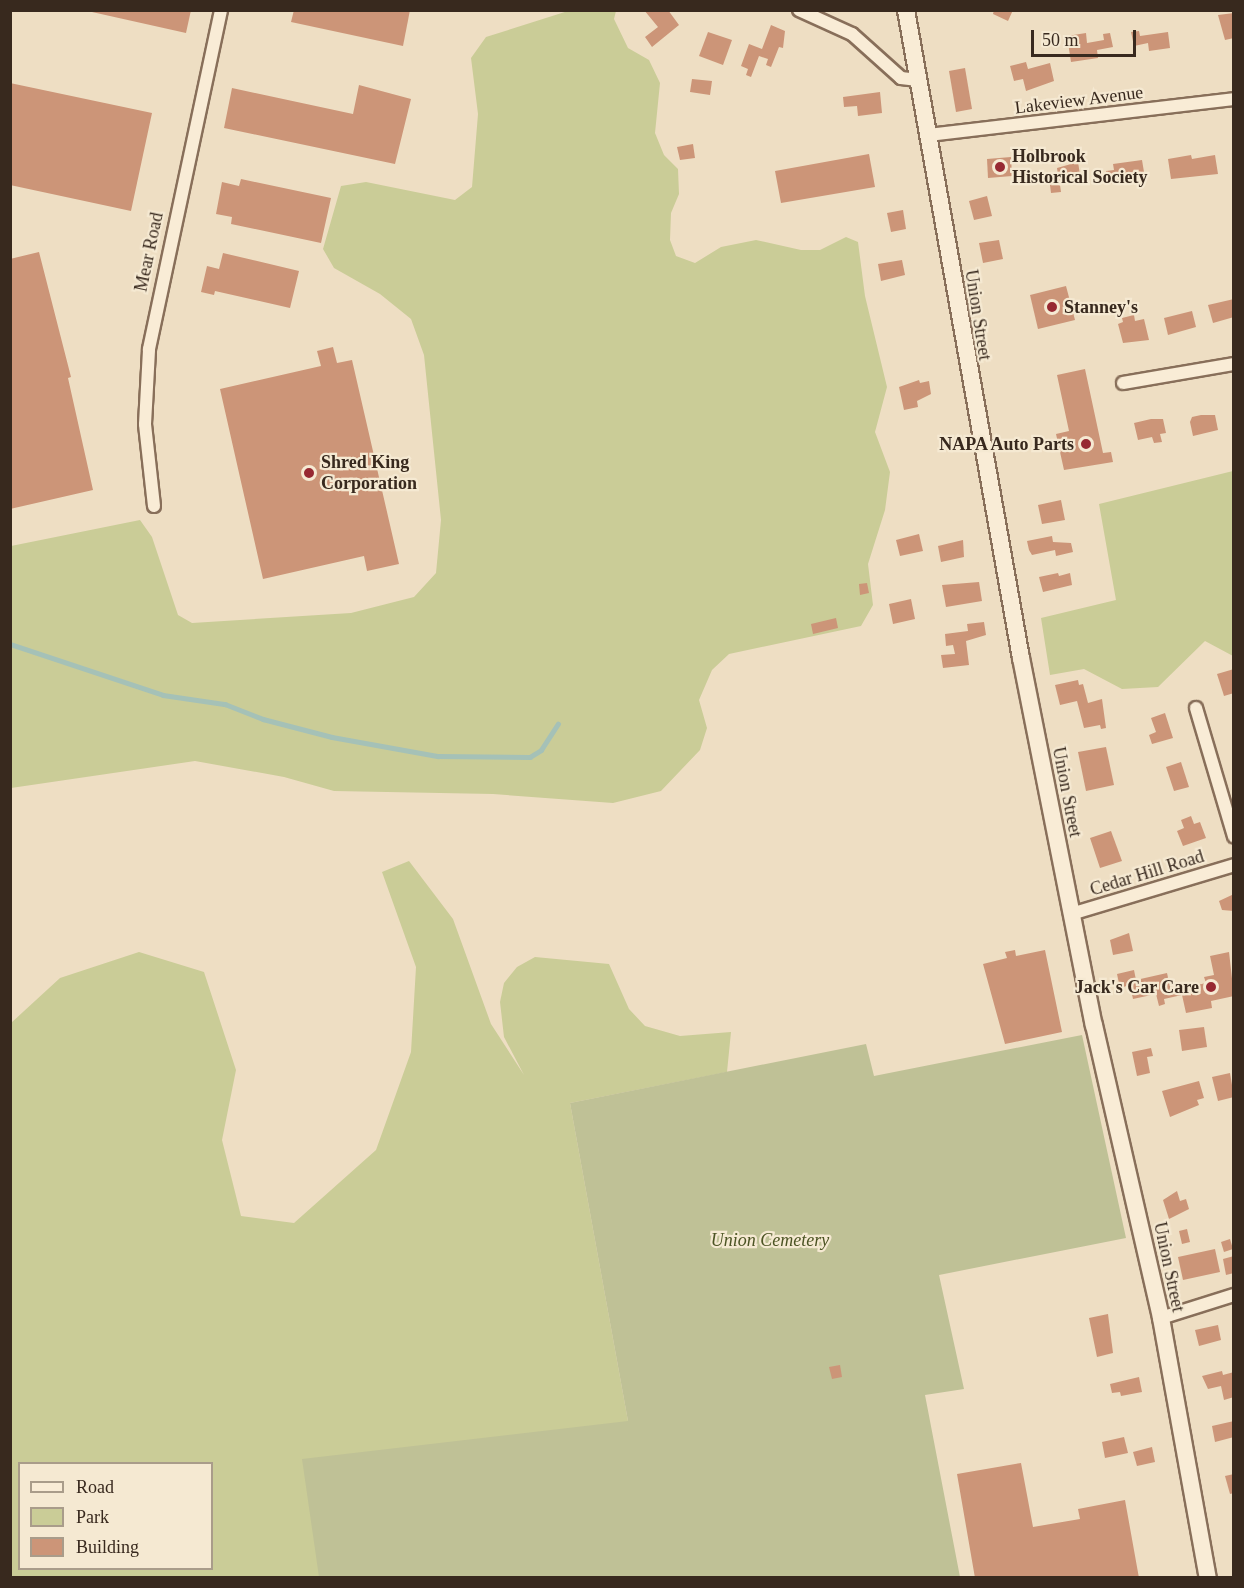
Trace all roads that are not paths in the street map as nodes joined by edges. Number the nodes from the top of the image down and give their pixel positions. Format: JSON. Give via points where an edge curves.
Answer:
{"nodes":[{"id":1,"x":221,"y":10,"type":"edge"},
{"id":2,"x":799,"y":10,"type":"edge"},
{"id":3,"x":906,"y":10,"type":"edge"},
{"id":4,"x":918,"y":80,"type":"junction"},
{"id":5,"x":1233,"y":99,"type":"edge"},
{"id":6,"x":928,"y":135,"type":"junction"},
{"id":7,"x":1233,"y":364,"type":"edge"},
{"id":8,"x":1123,"y":383,"type":"dead end"},
{"id":9,"x":154,"y":506,"type":"dead end"},
{"id":10,"x":1196,"y":708,"type":"dead end"},
{"id":11,"x":1233,"y":836,"type":"edge"},
{"id":12,"x":1233,"y":865,"type":"edge"},
{"id":13,"x":1071,"y":914,"type":"junction"},
{"id":14,"x":1233,"y":1295,"type":"edge"},
{"id":15,"x":1161,"y":1317,"type":"junction"},
{"id":16,"x":1208,"y":1578,"type":"edge"}],
"edges":[{"from":1,"to":9,"type":"street","name":"Mear Road","via":[[150,340],[145,424]]},
{"from":2,"to":4,"type":"street","via":[[852,34],[901,78]]},
{"from":3,"to":4,"type":"main road","name":"Union Street"},
{"from":4,"to":6,"type":"main road","name":"Union Street"},
{"from":5,"to":6,"type":"street","name":"Lakeview Avenue"},
{"from":6,"to":13,"type":"main road","name":"Union Street","via":[[986,477]]},
{"from":7,"to":8,"type":"street"},
{"from":10,"to":11,"type":"street"},
{"from":12,"to":13,"type":"street","name":"Cedar Hill Road"},
{"from":13,"to":15,"type":"main road","name":"Union Street"},
{"from":14,"to":15,"type":"street"},
{"from":15,"to":16,"type":"main road","name":"Union Street"}]}
